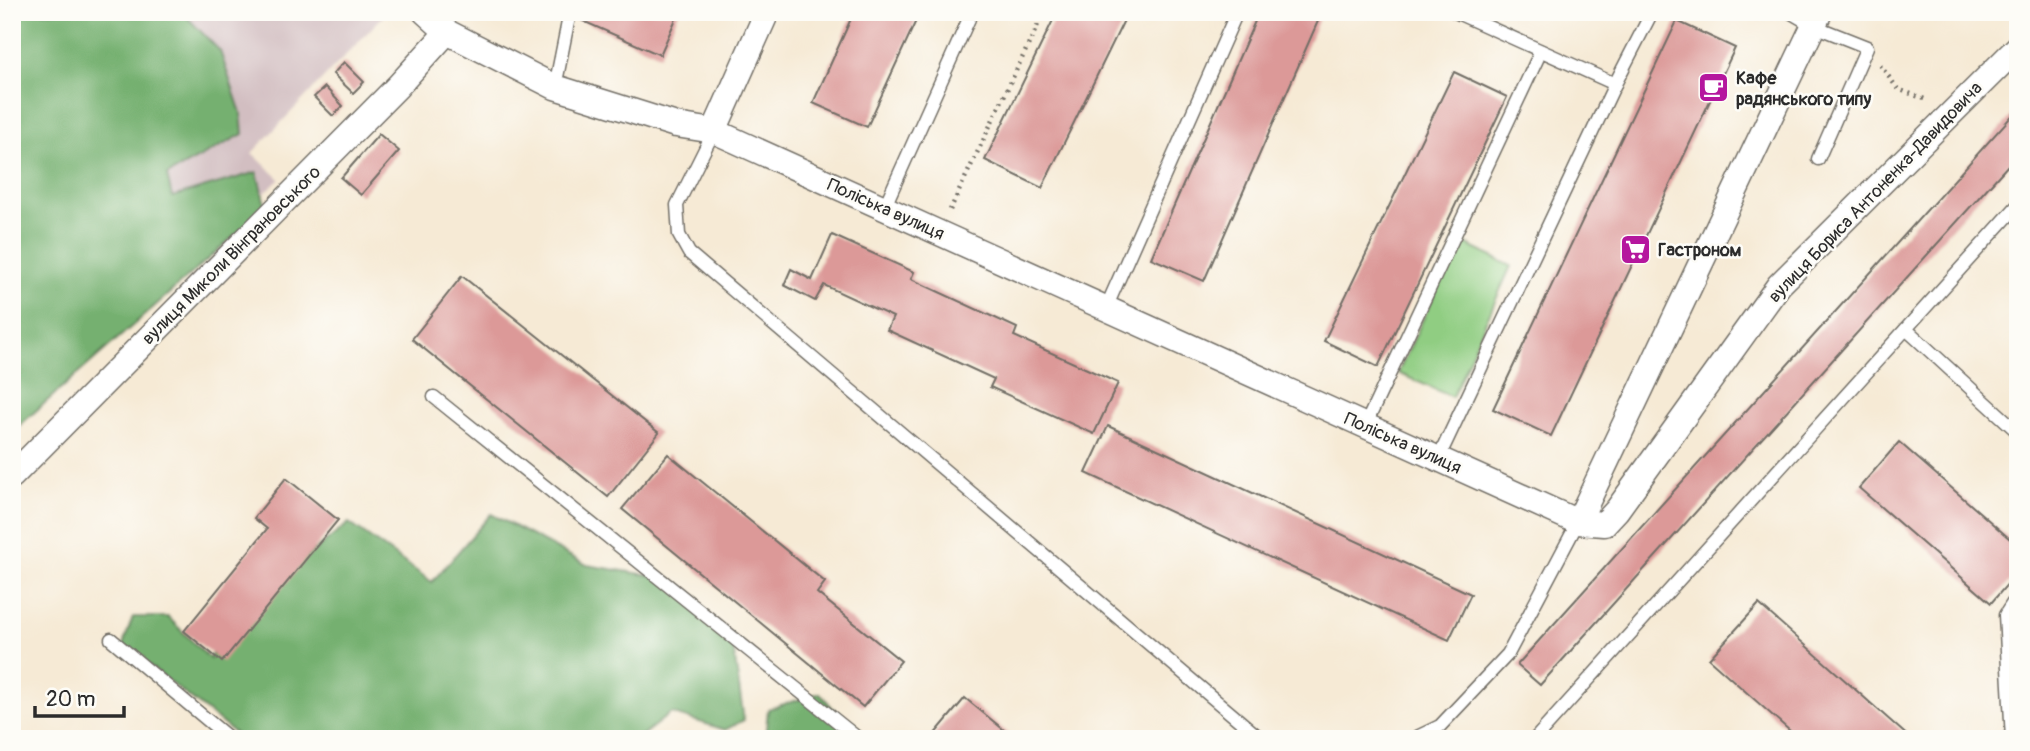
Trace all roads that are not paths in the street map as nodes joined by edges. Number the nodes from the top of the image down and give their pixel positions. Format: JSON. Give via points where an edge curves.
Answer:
{"nodes":[{"id":1,"x":425,"y":12,"type":"edge"},
{"id":2,"x":570,"y":12,"type":"edge"},
{"id":3,"x":767,"y":12,"type":"edge"},
{"id":4,"x":972,"y":12,"type":"edge"},
{"id":5,"x":1237,"y":12,"type":"edge"},
{"id":6,"x":1455,"y":12,"type":"edge"},
{"id":7,"x":1653,"y":12,"type":"edge"},
{"id":8,"x":1790,"y":12,"type":"edge"},
{"id":9,"x":1817,"y":19,"type":"edge"},
{"id":10,"x":447,"y":32,"type":"junction"},
{"id":11,"x":2018,"y":47,"type":"edge"},
{"id":12,"x":1541,"y":51,"type":"junction"},
{"id":13,"x":1615,"y":84,"type":"junction"},
{"id":14,"x":555,"y":87,"type":"junction"},
{"id":15,"x":714,"y":131,"type":"junction"},
{"id":16,"x":1818,"y":159,"type":"dead end"},
{"id":17,"x":2018,"y":205,"type":"edge"},
{"id":18,"x":884,"y":208,"type":"junction"},
{"id":19,"x":1106,"y":309,"type":"junction"},
{"id":20,"x":1906,"y":329,"type":"junction"},
{"id":21,"x":434,"y":397,"type":"dead end"},
{"id":22,"x":1365,"y":426,"type":"junction"},
{"id":23,"x":2018,"y":432,"type":"edge"},
{"id":24,"x":1438,"y":459,"type":"junction"},
{"id":25,"x":12,"y":476,"type":"edge"},
{"id":26,"x":1578,"y":522,"type":"junction"},
{"id":27,"x":2018,"y":596,"type":"edge"},
{"id":28,"x":111,"y":639,"type":"dead end"},
{"id":29,"x":230,"y":739,"type":"edge"},
{"id":30,"x":859,"y":739,"type":"edge"},
{"id":31,"x":1261,"y":739,"type":"edge"},
{"id":32,"x":1413,"y":739,"type":"edge"},
{"id":33,"x":1535,"y":739,"type":"edge"},
{"id":34,"x":2011,"y":739,"type":"edge"}],
"edges":[{"from":1,"to":10,"type":"street","name":"Поліська вулиця"},
{"from":2,"to":14,"type":"lane"},
{"from":3,"to":15,"type":"street"},
{"from":4,"to":18,"type":"lane"},
{"from":5,"to":19,"type":"lane"},
{"from":6,"to":12,"type":"lane"},
{"from":7,"to":13,"type":"lane"},
{"from":8,"to":9,"type":"lane"},
{"from":9,"to":16,"type":"lane","via":[[1867,47]]},
{"from":9,"to":26,"type":"street"},
{"from":10,"to":14,"type":"street","name":"Поліська вулиця"},
{"from":10,"to":25,"type":"street","name":"вулиця Миколи Вінграновського"},
{"from":11,"to":26,"type":"street","name":"вулиця Бориса Антоненка-Давидовича","via":[[1779,285],[1617,510],[1604,524]]},
{"from":12,"to":13,"type":"lane"},
{"from":12,"to":22,"type":"lane"},
{"from":13,"to":24,"type":"lane"},
{"from":14,"to":15,"type":"street","name":"Поліська вулиця","via":[[676,125]]},
{"from":15,"to":18,"type":"street","name":"Поліська вулиця"},
{"from":15,"to":31,"type":"lane","via":[[677,205],[679,235],[689,253]]},
{"from":17,"to":20,"type":"lane"},
{"from":18,"to":19,"type":"street","name":"Поліська вулиця"},
{"from":19,"to":22,"type":"street","name":"Поліська вулиця"},
{"from":20,"to":23,"type":"lane"},
{"from":20,"to":33,"type":"lane"},
{"from":21,"to":30,"type":"lane"},
{"from":22,"to":24,"type":"street","name":"Поліська вулиця"},
{"from":24,"to":26,"type":"street","name":"Поліська вулиця"},
{"from":26,"to":32,"type":"lane","via":[[1508,654],[1440,726]]},
{"from":27,"to":34,"type":"lane","via":[[2006,615]]},
{"from":28,"to":29,"type":"lane"}]}
